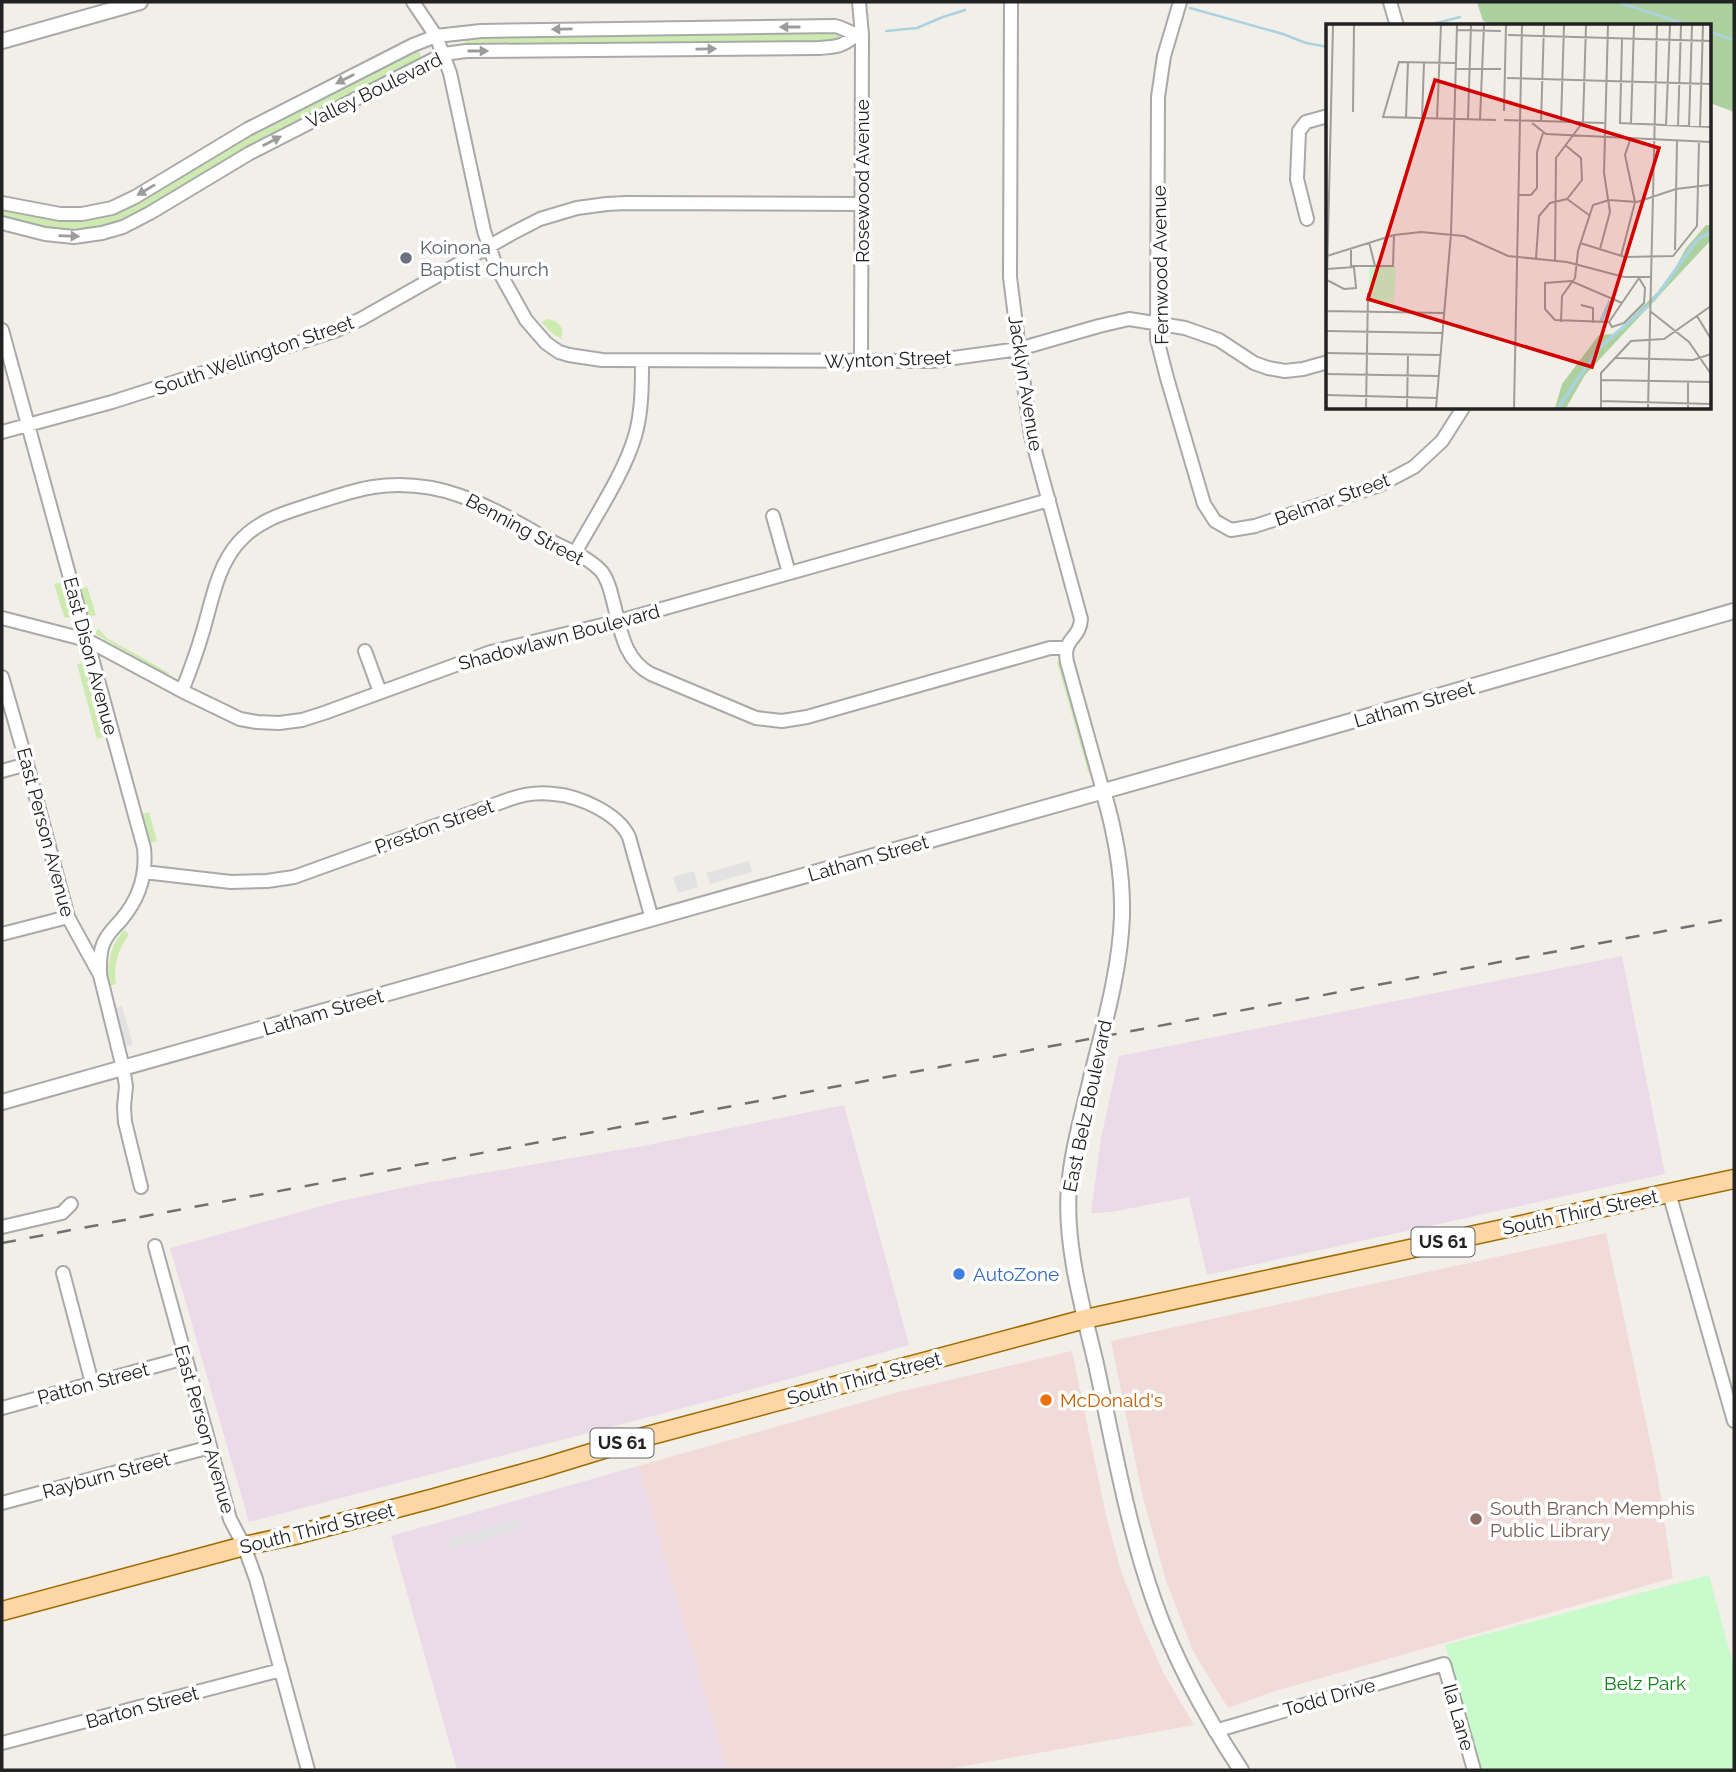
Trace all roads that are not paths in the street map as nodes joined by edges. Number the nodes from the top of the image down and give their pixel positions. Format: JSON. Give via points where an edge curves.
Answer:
{"nodes":[{"id":1,"x":140,"y":2,"type":"edge"},
{"id":2,"x":413,"y":2,"type":"edge"},
{"id":3,"x":859,"y":2,"type":"edge"},
{"id":4,"x":1011,"y":2,"type":"edge"},
{"id":5,"x":1180,"y":2,"type":"edge"},
{"id":6,"x":1390,"y":2,"type":"edge"},
{"id":7,"x":1396,"y":24,"type":"edge"},
{"id":8,"x":859,"y":35,"type":"junction"},
{"id":9,"x":436,"y":36,"type":"junction"},
{"id":10,"x":2,"y":41,"type":"edge"},
{"id":11,"x":444,"y":54,"type":"junction"},
{"id":12,"x":1326,"y":117,"type":"edge"},
{"id":13,"x":2,"y":203,"type":"edge"},
{"id":14,"x":862,"y":204,"type":"junction"},
{"id":15,"x":1307,"y":219,"type":"dead end"},
{"id":16,"x":2,"y":223,"type":"edge"},
{"id":17,"x":488,"y":247,"type":"junction"},
{"id":18,"x":1159,"y":324,"type":"junction"},
{"id":19,"x":2,"y":330,"type":"edge"},
{"id":20,"x":1019,"y":349,"type":"junction"},
{"id":21,"x":642,"y":360,"type":"junction"},
{"id":22,"x":861,"y":361,"type":"junction"},
{"id":23,"x":1326,"y":363,"type":"edge"},
{"id":24,"x":1462,"y":410,"type":"edge"},
{"id":25,"x":28,"y":425,"type":"junction"},
{"id":26,"x":2,"y":432,"type":"edge"},
{"id":27,"x":1049,"y":500,"type":"junction"},
{"id":28,"x":773,"y":516,"type":"dead end"},
{"id":29,"x":1215,"y":521,"type":"joint"},
{"id":30,"x":575,"y":553,"type":"junction"},
{"id":31,"x":789,"y":573,"type":"junction"},
{"id":32,"x":1734,"y":611,"type":"edge"},
{"id":33,"x":2,"y":618,"type":"edge"},
{"id":34,"x":618,"y":621,"type":"junction"},
{"id":35,"x":87,"y":640,"type":"junction"},
{"id":36,"x":1066,"y":648,"type":"junction"},
{"id":37,"x":365,"y":651,"type":"dead end"},
{"id":38,"x":2,"y":677,"type":"edge"},
{"id":39,"x":181,"y":691,"type":"junction"},
{"id":40,"x":380,"y":692,"type":"junction"},
{"id":41,"x":27,"y":764,"type":"junction"},
{"id":42,"x":2,"y":771,"type":"edge"},
{"id":43,"x":1103,"y":791,"type":"junction"},
{"id":44,"x":144,"y":872,"type":"junction"},
{"id":45,"x":68,"y":917,"type":"junction"},
{"id":46,"x":652,"y":919,"type":"junction"},
{"id":47,"x":2,"y":934,"type":"edge"},
{"id":48,"x":100,"y":975,"type":"junction"},
{"id":49,"x":123,"y":1068,"type":"junction"},
{"id":50,"x":2,"y":1102,"type":"edge"},
{"id":51,"x":1734,"y":1179,"type":"edge"},
{"id":52,"x":141,"y":1187,"type":"dead end"},
{"id":53,"x":1670,"y":1193,"type":"junction"},
{"id":54,"x":71,"y":1204,"type":"dead end"},
{"id":55,"x":2,"y":1227,"type":"edge"},
{"id":56,"x":155,"y":1246,"type":"dead end"},
{"id":57,"x":63,"y":1273,"type":"dead end"},
{"id":58,"x":1086,"y":1319,"type":"junction"},
{"id":59,"x":185,"y":1358,"type":"junction"},
{"id":60,"x":92,"y":1383,"type":"junction"},
{"id":61,"x":2,"y":1408,"type":"edge"},
{"id":62,"x":1734,"y":1421,"type":"edge"},
{"id":63,"x":210,"y":1447,"type":"junction"},
{"id":64,"x":2,"y":1503,"type":"edge"},
{"id":65,"x":244,"y":1546,"type":"junction"},
{"id":66,"x":2,"y":1611,"type":"edge"},
{"id":67,"x":1444,"y":1664,"type":"joint"},
{"id":68,"x":281,"y":1671,"type":"junction"},
{"id":69,"x":1215,"y":1731,"type":"junction"},
{"id":70,"x":2,"y":1743,"type":"edge"},
{"id":71,"x":308,"y":1770,"type":"edge"},
{"id":72,"x":1241,"y":1770,"type":"edge"},
{"id":73,"x":1474,"y":1770,"type":"edge"}],
"edges":[{"from":1,"to":10,"type":"street"},
{"from":2,"to":9,"type":"street","name":"Wynton Street"},
{"from":3,"to":8,"type":"street","name":"Rosewood Avenue"},
{"from":4,"to":20,"type":"street","name":"Jacklyn Avenue","via":[[1010,277]]},
{"from":5,"to":18,"type":"street","name":"Fernwood Avenue","via":[[1158,97]]},
{"from":6,"to":7,"type":"street"},
{"from":8,"to":9,"type":"street","name":"Valley Boulevard","one_way":true,"via":[[835,26],[481,30]]},
{"from":11,"to":8,"type":"street","name":"Valley Boulevard","one_way":true,"via":[[827,47]]},
{"from":8,"to":14,"type":"street","name":"Rosewood Avenue"},
{"from":9,"to":11,"type":"street","name":"Wynton Street"},
{"from":9,"to":13,"type":"street","name":"Valley Boulevard","one_way":true,"via":[[248,129],[112,208],[60,214]]},
{"from":16,"to":11,"type":"street","name":"Valley Boulevard","one_way":true,"via":[[67,236],[123,227],[250,153]]},
{"from":11,"to":17,"type":"street","name":"Wynton Street"},
{"from":12,"to":15,"type":"street","via":[[1306,122],[1299,131],[1297,179]]},
{"from":14,"to":17,"type":"street","name":"South Wellington Street","via":[[607,204],[551,215]]},
{"from":14,"to":22,"type":"street","name":"Rosewood Avenue"},
{"from":17,"to":21,"type":"street","name":"Wynton Street","via":[[526,320],[552,347],[592,360]]},
{"from":17,"to":25,"type":"street","name":"South Wellington Street","via":[[335,331]]},
{"from":18,"to":20,"type":"street","name":"Wynton Street","via":[[1129,319]]},
{"from":18,"to":23,"type":"street","name":"Wynton Street","via":[[1219,340],[1268,369],[1285,371]]},
{"from":18,"to":29,"type":"street","name":"Fernwood Avenue","via":[[1157,339],[1167,378],[1204,504]]},
{"from":19,"to":25,"type":"street","name":"East Dison Avenue"},
{"from":20,"to":22,"type":"street","name":"Wynton Street","via":[[932,360]]},
{"from":20,"to":27,"type":"street","name":"Jacklyn Avenue","via":[[1029,427]]},
{"from":21,"to":22,"type":"street","name":"Wynton Street"},
{"from":21,"to":30,"type":"street","via":[[639,414],[631,448]]},
{"from":24,"to":29,"type":"street","name":"Belmar Street","via":[[1441,441],[1415,467],[1380,485],[1255,526],[1231,530]]},
{"from":25,"to":26,"type":"street","name":"South Wellington Street"},
{"from":25,"to":35,"type":"street","name":"East Dison Avenue"},
{"from":27,"to":31,"type":"street","name":"Shadowlawn Boulevard"},
{"from":27,"to":36,"type":"street","name":"Jacklyn Avenue","via":[[1081,619],[1079,631]]},
{"from":28,"to":31,"type":"street"},
{"from":30,"to":34,"type":"street","name":"Benning Street","via":[[604,576]]},
{"from":30,"to":39,"type":"street","name":"Benning Street","via":[[488,506],[435,488],[374,487],[276,515],[241,540],[224,565]]},
{"from":31,"to":34,"type":"street","name":"Shadowlawn Boulevard"},
{"from":32,"to":43,"type":"street","name":"Latham Street"},
{"from":33,"to":35,"type":"street","name":"Shadowlawn Boulevard"},
{"from":34,"to":36,"type":"street","name":"Benning Street","via":[[626,649],[646,671],[749,715],[773,720],[816,715],[1050,648]]},
{"from":34,"to":40,"type":"street","name":"Shadowlawn Boulevard","via":[[491,652]]},
{"from":35,"to":39,"type":"street","name":"Shadowlawn Boulevard"},
{"from":35,"to":44,"type":"street","name":"East Dison Avenue","via":[[144,848]]},
{"from":36,"to":43,"type":"street"},
{"from":37,"to":40,"type":"street"},
{"from":38,"to":41,"type":"street","name":"East Person Avenue"},
{"from":39,"to":40,"type":"street","name":"Shadowlawn Boulevard","via":[[231,715],[268,723],[308,718]]},
{"from":41,"to":42,"type":"street"},
{"from":41,"to":45,"type":"street","name":"East Person Avenue"},
{"from":43,"to":46,"type":"street","name":"Latham Street"},
{"from":43,"to":58,"type":"street","name":"East Belz Boulevard","via":[[1118,856],[1122,914],[1116,970],[1069,1184],[1070,1242]]},
{"from":44,"to":46,"type":"street","name":"Preston Street","via":[[231,882],[281,880],[510,799],[556,794],[597,807],[622,826]]},
{"from":44,"to":48,"type":"street","name":"East Dison Avenue","via":[[133,905],[103,943]]},
{"from":45,"to":47,"type":"street"},
{"from":45,"to":48,"type":"street","name":"East Person Avenue"},
{"from":46,"to":49,"type":"street","name":"Latham Street"},
{"from":48,"to":49,"type":"street","name":"East Person Avenue"},
{"from":49,"to":50,"type":"street","name":"Latham Street"},
{"from":49,"to":52,"type":"street","name":"East Person Avenue","via":[[125,1122]]},
{"from":51,"to":53,"type":"main road","name":"South Third Street","number":"US 61"},
{"from":53,"to":58,"type":"main road","name":"South Third Street","number":"US 61"},
{"from":53,"to":62,"type":"street"},
{"from":54,"to":55,"type":"street","via":[[62,1213]]},
{"from":56,"to":59,"type":"street","name":"East Person Avenue"},
{"from":57,"to":60,"type":"street"},
{"from":58,"to":65,"type":"main road","name":"South Third Street","number":"US 61"},
{"from":58,"to":69,"type":"street","name":"East Belz Boulevard","via":[[1134,1537],[1154,1602]]},
{"from":59,"to":60,"type":"street","name":"Patton Street"},
{"from":59,"to":63,"type":"street","name":"East Person Avenue"},
{"from":60,"to":61,"type":"street","name":"Patton Street"},
{"from":63,"to":64,"type":"street","name":"Rayburn Street"},
{"from":63,"to":65,"type":"street","name":"East Person Avenue","via":[[230,1519]]},
{"from":65,"to":66,"type":"main road","name":"South Third Street","number":"US 61"},
{"from":65,"to":68,"type":"street","name":"East Person Avenue"},
{"from":67,"to":69,"type":"street","name":"Todd Drive"},
{"from":67,"to":73,"type":"street","name":"Ila Lane"},
{"from":68,"to":70,"type":"street","name":"Barton Street"},
{"from":68,"to":71,"type":"street","name":"East Person Avenue"},
{"from":69,"to":72,"type":"street","name":"East Belz Boulevard"}]}
